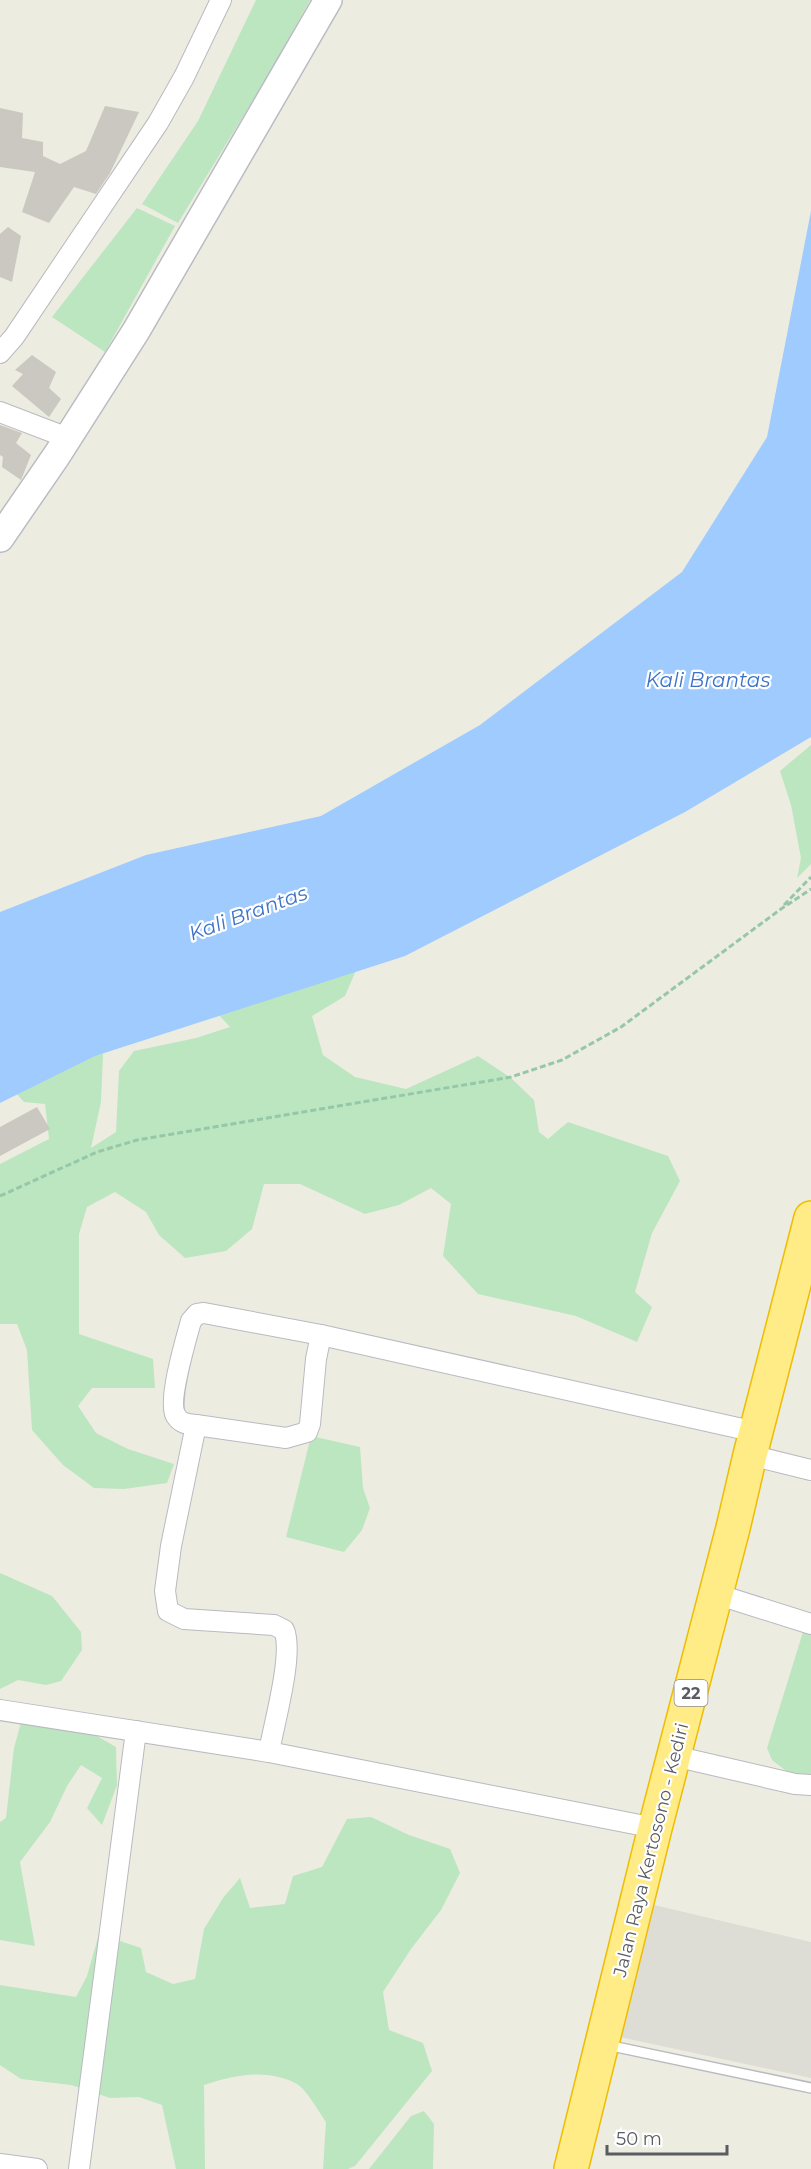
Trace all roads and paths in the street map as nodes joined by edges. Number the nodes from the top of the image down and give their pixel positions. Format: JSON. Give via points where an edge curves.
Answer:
{"nodes":[{"id":1,"x":221,"y":0,"type":"edge"},
{"id":2,"x":328,"y":0,"type":"edge"},
{"id":3,"x":0,"y":353,"type":"edge"},
{"id":4,"x":0,"y":412,"type":"edge"},
{"id":5,"x":68,"y":438,"type":"junction"},
{"id":6,"x":0,"y":538,"type":"edge"},
{"id":7,"x":811,"y":877,"type":"edge"},
{"id":8,"x":811,"y":889,"type":"edge"},
{"id":9,"x":781,"y":909,"type":"junction"},
{"id":10,"x":0,"y":1196,"type":"edge"},
{"id":11,"x":811,"y":1218,"type":"edge"},
{"id":12,"x":321,"y":1335,"type":"junction"},
{"id":13,"x":196,"y":1425,"type":"junction"},
{"id":14,"x":753,"y":1443,"type":"junction"},
{"id":15,"x":811,"y":1470,"type":"edge"},
{"id":16,"x":716,"y":1594,"type":"junction"},
{"id":17,"x":811,"y":1624,"type":"edge"},
{"id":18,"x":0,"y":1710,"type":"edge"},
{"id":19,"x":136,"y":1731,"type":"junction"},
{"id":20,"x":269,"y":1752,"type":"junction"},
{"id":21,"x":674,"y":1756,"type":"junction"},
{"id":22,"x":811,"y":1785,"type":"edge"},
{"id":23,"x":655,"y":1828,"type":"junction"},
{"id":24,"x":602,"y":2044,"type":"junction"},
{"id":25,"x":811,"y":2088,"type":"edge"},
{"id":26,"x":0,"y":2165,"type":"edge"},
{"id":27,"x":37,"y":2169,"type":"edge"},
{"id":28,"x":79,"y":2169,"type":"edge"},
{"id":29,"x":571,"y":2169,"type":"edge"}],
"edges":[{"from":1,"to":3,"type":"street","via":[[158,123]]},
{"from":2,"to":5,"type":"main road","via":[[136,332]]},
{"from":4,"to":5,"type":"street"},
{"from":5,"to":6,"type":"main road"},
{"from":7,"to":9,"type":"path"},
{"from":8,"to":9,"type":"path"},
{"from":9,"to":10,"type":"path","via":[[621,1027],[562,1060],[511,1077],[137,1140],[97,1152]]},
{"from":11,"to":14,"type":"highway","name":"Jalan Raya Kertosono - Kediri","number":"22"},
{"from":12,"to":13,"type":"street","via":[[307,1432],[285,1438]]},
{"from":12,"to":13,"type":"street","via":[[197,1314],[190,1321],[172,1400],[174,1415],[182,1423]]},
{"from":12,"to":14,"type":"street"},
{"from":13,"to":20,"type":"street","via":[[171,1546],[166,1604],[168,1611],[184,1619],[274,1625],[284,1630],[286,1661]]},
{"from":14,"to":15,"type":"street"},
{"from":14,"to":16,"type":"highway","name":"Jalan Raya Kertosono - Kediri","number":"22"},
{"from":16,"to":17,"type":"street"},
{"from":16,"to":21,"type":"highway","name":"Jalan Raya Kertosono - Kediri","number":"22"},
{"from":18,"to":19,"type":"street"},
{"from":19,"to":20,"type":"street"},
{"from":19,"to":28,"type":"street"},
{"from":20,"to":23,"type":"street"},
{"from":21,"to":22,"type":"street"},
{"from":21,"to":23,"type":"highway","name":"Jalan Raya Kertosono - Kediri","number":"22"},
{"from":23,"to":24,"type":"highway","name":"Jalan Raya Kertosono - Kediri","number":"22"},
{"from":24,"to":25,"type":"lane"},
{"from":24,"to":29,"type":"highway","name":"Jalan Raya Kertosono - Kediri","number":"22"},
{"from":26,"to":27,"type":"street"}]}
